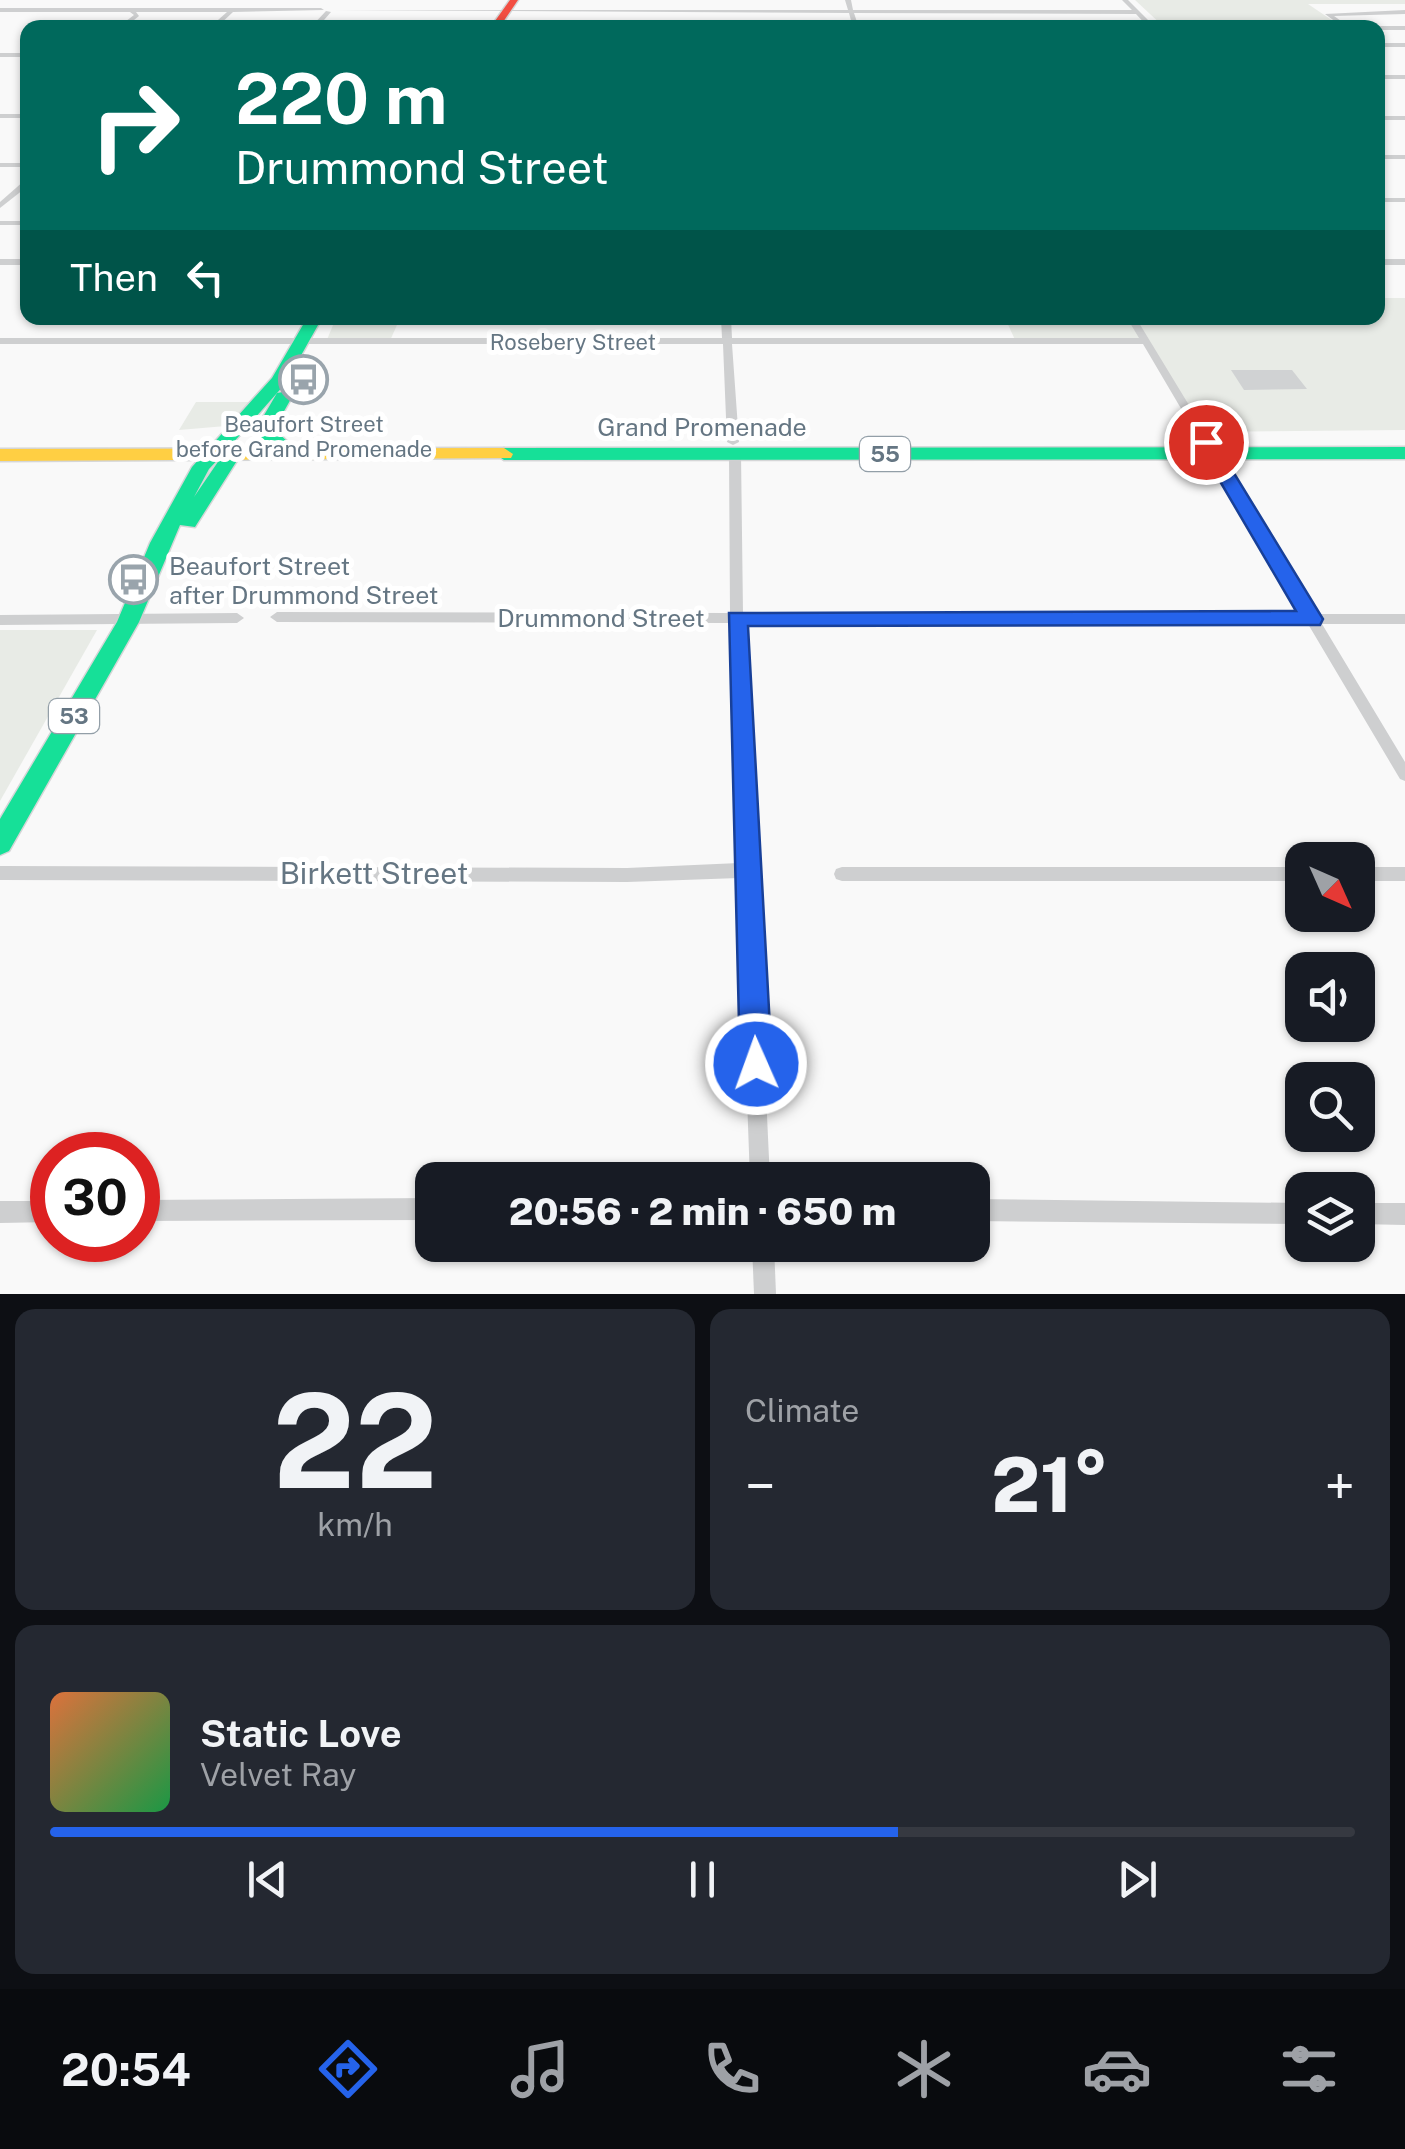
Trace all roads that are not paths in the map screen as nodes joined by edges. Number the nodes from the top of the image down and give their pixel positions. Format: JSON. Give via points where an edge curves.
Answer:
{"nodes":[{"id":1,"x":158,"y":0,"type":"edge"},
{"id":2,"x":338,"y":0,"type":"edge"},
{"id":3,"x":848,"y":0,"type":"edge"},
{"id":4,"x":1125,"y":0,"type":"edge"},
{"id":5,"x":152,"y":8,"type":"junction"},
{"id":6,"x":113,"y":9,"type":"junction"},
{"id":7,"x":0,"y":10,"type":"edge"},
{"id":8,"x":128,"y":10,"type":"junction"},
{"id":9,"x":232,"y":10,"type":"junction"},
{"id":10,"x":329,"y":10,"type":"junction"},
{"id":11,"x":851,"y":11,"type":"junction"},
{"id":12,"x":1137,"y":12,"type":"junction"},
{"id":13,"x":1405,"y":12,"type":"edge"},
{"id":14,"x":509,"y":13,"type":"edge"},
{"id":15,"x":137,"y":14,"type":"joint"},
{"id":16,"x":130,"y":20,"type":"edge"},
{"id":17,"x":221,"y":20,"type":"edge"},
{"id":18,"x":320,"y":20,"type":"edge"},
{"id":19,"x":854,"y":20,"type":"edge"},
{"id":20,"x":1145,"y":20,"type":"edge"},
{"id":21,"x":1337,"y":20,"type":"edge"},
{"id":22,"x":1385,"y":110,"type":"edge"},
{"id":23,"x":1385,"y":118,"type":"edge"},
{"id":24,"x":1394,"y":118,"type":"junction"},
{"id":25,"x":1405,"y":118,"type":"edge"},
{"id":26,"x":313,"y":325,"type":"edge"},
{"id":27,"x":323,"y":325,"type":"edge"},
{"id":28,"x":726,"y":325,"type":"edge"},
{"id":29,"x":1136,"y":325,"type":"edge"},
{"id":30,"x":0,"y":341,"type":"edge"},
{"id":31,"x":1146,"y":341,"type":"junction"},
{"id":32,"x":309,"y":342,"type":"junction"},
{"id":33,"x":726,"y":342,"type":"junction"},
{"id":34,"x":283,"y":397,"type":"junction"},
{"id":35,"x":1405,"y":441,"type":"edge"},
{"id":36,"x":0,"y":443,"type":"edge"},
{"id":37,"x":280,"y":443,"type":"junction"},
{"id":38,"x":734,"y":448,"type":"junction"},
{"id":39,"x":1210,"y":448,"type":"junction"},
{"id":40,"x":225,"y":449,"type":"junction"},
{"id":41,"x":1405,"y":453,"type":"edge"},
{"id":42,"x":0,"y":455,"type":"edge"},
{"id":43,"x":182,"y":456,"type":"junction"},
{"id":44,"x":160,"y":543,"type":"junction"},
{"id":45,"x":144,"y":587,"type":"junction"},
{"id":46,"x":278,"y":617,"type":"dead end"},
{"id":47,"x":238,"y":618,"type":"dead end"},
{"id":48,"x":737,"y":618,"type":"junction"},
{"id":49,"x":1312,"y":619,"type":"junction"},
{"id":50,"x":1405,"y":619,"type":"edge"},
{"id":51,"x":0,"y":620,"type":"edge"},
{"id":52,"x":128,"y":622,"type":"junction"},
{"id":53,"x":1405,"y":775,"type":"edge"},
{"id":54,"x":0,"y":843,"type":"edge"},
{"id":55,"x":748,"y":870,"type":"junction"},
{"id":56,"x":0,"y":873,"type":"edge"},
{"id":57,"x":842,"y":874,"type":"dead end"},
{"id":58,"x":1285,"y":874,"type":"edge"},
{"id":59,"x":1375,"y":874,"type":"edge"},
{"id":60,"x":1405,"y":874,"type":"edge"},
{"id":61,"x":759,"y":1162,"type":"edge"},
{"id":62,"x":415,"y":1209,"type":"edge"},
{"id":63,"x":990,"y":1210,"type":"edge"},
{"id":64,"x":160,"y":1211,"type":"edge"},
{"id":65,"x":0,"y":1212,"type":"edge"},
{"id":66,"x":30,"y":1212,"type":"edge"},
{"id":67,"x":1285,"y":1214,"type":"edge"},
{"id":68,"x":1375,"y":1214,"type":"edge"},
{"id":69,"x":1405,"y":1214,"type":"edge"},
{"id":70,"x":764,"y":1262,"type":"edge"},
{"id":71,"x":765,"y":1294,"type":"edge"}],
"edges":[{"from":1,"to":5,"type":"street"},
{"from":2,"to":10,"type":"street"},
{"from":3,"to":11,"type":"street"},
{"from":4,"to":12,"type":"street"},
{"from":5,"to":6,"type":"street"},
{"from":5,"to":8,"type":"street"},
{"from":5,"to":9,"type":"street"},
{"from":6,"to":7,"type":"street"},
{"from":6,"to":8,"type":"street"},
{"from":8,"to":15,"type":"street"},
{"from":9,"to":10,"type":"street"},
{"from":9,"to":17,"type":"street"},
{"from":10,"to":14,"type":"street"},
{"from":10,"to":18,"type":"street"},
{"from":11,"to":12,"type":"street"},
{"from":11,"to":14,"type":"street"},
{"from":11,"to":19,"type":"street"},
{"from":12,"to":20,"type":"street"},
{"from":13,"to":21,"type":"street","via":[[1328,14]]},
{"from":15,"to":16,"type":"street"},
{"from":22,"to":24,"type":"street"},
{"from":23,"to":24,"type":"street"},
{"from":24,"to":25,"type":"street"},
{"from":26,"to":32,"type":"main road","number":"53"},
{"from":27,"to":32,"type":"main road","number":"53"},
{"from":28,"to":33,"type":"street"},
{"from":29,"to":31,"type":"street"},
{"from":30,"to":32,"type":"street","name":"Rosebery Street"},
{"from":31,"to":33,"type":"street","name":"Rosebery Street"},
{"from":31,"to":39,"type":"street"},
{"from":32,"to":33,"type":"street","name":"Rosebery Street"},
{"from":32,"to":34,"type":"main road","number":"53"},
{"from":32,"to":40,"type":"main road","number":"53"},
{"from":33,"to":38,"type":"street"},
{"from":34,"to":37,"type":"main road","via":[[265,429]]},
{"from":34,"to":40,"type":"main road","number":"53"},
{"from":35,"to":39,"type":"main road","name":"Grand Promenade","number":"55"},
{"from":36,"to":40,"type":"main road","name":"Grand Promenade","number":"55"},
{"from":37,"to":38,"type":"main road","name":"Grand Promenade","number":"55"},
{"from":37,"to":40,"type":"main road","name":"Grand Promenade","number":"55"},
{"from":38,"to":39,"type":"main road","name":"Grand Promenade","number":"55"},
{"from":38,"to":40,"type":"main road","name":"Grand Promenade","number":"55"},
{"from":38,"to":48,"type":"street"},
{"from":39,"to":41,"type":"main road","name":"Grand Promenade","number":"55"},
{"from":39,"to":49,"type":"street"},
{"from":40,"to":43,"type":"main road","name":"Grand Promenade","number":"55"},
{"from":40,"to":44,"type":"main road","number":"53"},
{"from":40,"to":45,"type":"main road","number":"53","via":[[171,553]]},
{"from":42,"to":43,"type":"main road","name":"Grand Promenade","number":"55"},
{"from":43,"to":44,"type":"main road","via":[[189,468],[158,531]]},
{"from":44,"to":45,"type":"main road","number":"53"},
{"from":45,"to":52,"type":"main road","number":"53"},
{"from":46,"to":48,"type":"street","name":"Drummond Street"},
{"from":47,"to":52,"type":"street"},
{"from":48,"to":49,"type":"street","name":"Drummond Street"},
{"from":48,"to":55,"type":"street"},
{"from":49,"to":50,"type":"street","name":"Drummond Street"},
{"from":49,"to":53,"type":"street"},
{"from":51,"to":52,"type":"street"},
{"from":52,"to":54,"type":"main road","number":"53"},
{"from":55,"to":56,"type":"street","name":"Birkett Street"},
{"from":55,"to":61,"type":"street"},
{"from":57,"to":58,"type":"street"},
{"from":59,"to":60,"type":"street"},
{"from":62,"to":64,"type":"street"},
{"from":63,"to":67,"type":"street"},
{"from":65,"to":66,"type":"street"},
{"from":68,"to":69,"type":"street"},
{"from":70,"to":71,"type":"street"}]}
